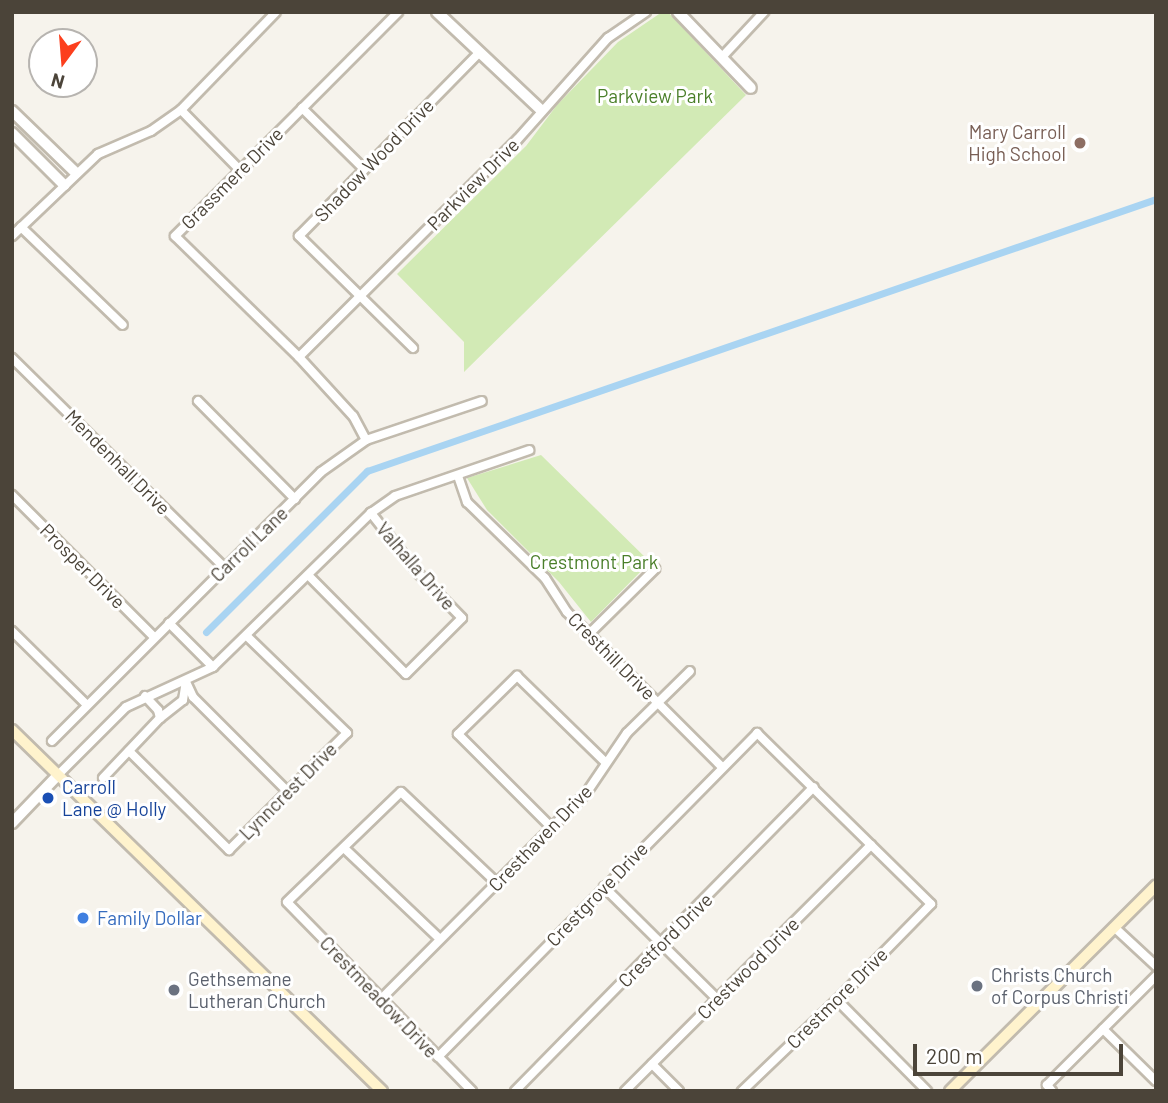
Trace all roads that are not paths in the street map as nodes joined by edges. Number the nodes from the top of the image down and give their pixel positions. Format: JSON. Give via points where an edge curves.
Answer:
{"nodes":[{"id":1,"x":276,"y":12,"type":"edge"},
{"id":2,"x":398,"y":12,"type":"edge"},
{"id":3,"x":437,"y":12,"type":"edge"},
{"id":4,"x":646,"y":12,"type":"edge"},
{"id":5,"x":678,"y":12,"type":"edge"},
{"id":6,"x":764,"y":12,"type":"edge"},
{"id":7,"x":479,"y":53,"type":"junction"},
{"id":8,"x":722,"y":57,"type":"junction"},
{"id":9,"x":751,"y":88,"type":"dead end"},
{"id":10,"x":302,"y":108,"type":"junction"},
{"id":11,"x":181,"y":110,"type":"junction"},
{"id":12,"x":541,"y":110,"type":"junction"},
{"id":13,"x":12,"y":111,"type":"edge"},
{"id":14,"x":12,"y":134,"type":"edge"},
{"id":15,"x":363,"y":168,"type":"junction"},
{"id":16,"x":239,"y":169,"type":"junction"},
{"id":17,"x":76,"y":173,"type":"junction"},
{"id":18,"x":64,"y":185,"type":"junction"},
{"id":19,"x":21,"y":227,"type":"junction"},
{"id":20,"x":12,"y":236,"type":"edge"},
{"id":21,"x":360,"y":296,"type":"junction"},
{"id":22,"x":123,"y":325,"type":"dead end"},
{"id":23,"x":413,"y":348,"type":"dead end"},
{"id":24,"x":299,"y":357,"type":"junction"},
{"id":25,"x":12,"y":358,"type":"edge"},
{"id":26,"x":198,"y":401,"type":"dead end"},
{"id":27,"x":482,"y":401,"type":"dead end"},
{"id":28,"x":366,"y":440,"type":"junction"},
{"id":29,"x":529,"y":450,"type":"dead end"},
{"id":30,"x":458,"y":476,"type":"junction"},
{"id":31,"x":12,"y":495,"type":"edge"},
{"id":32,"x":295,"y":499,"type":"junction"},
{"id":33,"x":371,"y":513,"type":"junction"},
{"id":34,"x":224,"y":567,"type":"junction"},
{"id":35,"x":655,"y":569,"type":"dead end"},
{"id":36,"x":308,"y":575,"type":"junction"},
{"id":37,"x":169,"y":623,"type":"junction"},
{"id":38,"x":12,"y":631,"type":"edge"},
{"id":39,"x":589,"y":634,"type":"junction"},
{"id":40,"x":247,"y":636,"type":"junction"},
{"id":41,"x":154,"y":637,"type":"junction"},
{"id":42,"x":213,"y":667,"type":"junction"},
{"id":43,"x":690,"y":671,"type":"dead end"},
{"id":44,"x":186,"y":682,"type":"junction"},
{"id":45,"x":145,"y":695,"type":"junction"},
{"id":46,"x":658,"y":703,"type":"junction"},
{"id":47,"x":87,"y":705,"type":"junction"},
{"id":48,"x":160,"y":718,"type":"junction"},
{"id":49,"x":12,"y":730,"type":"edge"},
{"id":50,"x":52,"y":741,"type":"dead end"},
{"id":51,"x":130,"y":751,"type":"junction"},
{"id":52,"x":606,"y":764,"type":"junction"},
{"id":53,"x":722,"y":767,"type":"junction"},
{"id":54,"x":58,"y":775,"type":"junction"},
{"id":55,"x":103,"y":778,"type":"dead end"},
{"id":56,"x":814,"y":787,"type":"junction"},
{"id":57,"x":287,"y":791,"type":"junction"},
{"id":58,"x":13,"y":820,"type":"edge"},
{"id":59,"x":552,"y":828,"type":"junction"},
{"id":60,"x":871,"y":845,"type":"junction"},
{"id":61,"x":344,"y":848,"type":"junction"},
{"id":62,"x":497,"y":883,"type":"junction"},
{"id":63,"x":1156,"y":886,"type":"edge"},
{"id":64,"x":604,"y":887,"type":"junction"},
{"id":65,"x":1114,"y":927,"type":"junction"},
{"id":66,"x":440,"y":939,"type":"junction"},
{"id":67,"x":663,"y":942,"type":"junction"},
{"id":68,"x":1156,"y":966,"type":"edge"},
{"id":69,"x":1156,"y":976,"type":"edge"},
{"id":70,"x":381,"y":999,"type":"junction"},
{"id":71,"x":718,"y":1000,"type":"junction"},
{"id":72,"x":837,"y":1000,"type":"junction"},
{"id":73,"x":1103,"y":1029,"type":"junction"},
{"id":74,"x":438,"y":1058,"type":"junction"},
{"id":75,"x":652,"y":1063,"type":"junction"},
{"id":76,"x":1156,"y":1081,"type":"edge"},
{"id":77,"x":1049,"y":1088,"type":"edge"},
{"id":78,"x":382,"y":1091,"type":"edge"},
{"id":79,"x":472,"y":1091,"type":"edge"},
{"id":80,"x":515,"y":1091,"type":"edge"},
{"id":81,"x":625,"y":1091,"type":"edge"},
{"id":82,"x":679,"y":1091,"type":"edge"},
{"id":83,"x":742,"y":1091,"type":"edge"},
{"id":84,"x":927,"y":1091,"type":"edge"},
{"id":85,"x":950,"y":1091,"type":"edge"}],
"edges":[{"from":1,"to":11,"type":"street"},
{"from":2,"to":10,"type":"street","name":"Grassmere Drive"},
{"from":3,"to":7,"type":"street"},
{"from":4,"to":12,"type":"street","name":"Parkview Drive","via":[[608,38]]},
{"from":5,"to":8,"type":"street"},
{"from":6,"to":8,"type":"street"},
{"from":7,"to":12,"type":"street"},
{"from":7,"to":15,"type":"street","name":"Shadow Wood Drive"},
{"from":8,"to":9,"type":"street"},
{"from":10,"to":15,"type":"street"},
{"from":10,"to":16,"type":"street","name":"Grassmere Drive"},
{"from":11,"to":16,"type":"street"},
{"from":11,"to":17,"type":"street","via":[[151,131],[98,154]]},
{"from":12,"to":21,"type":"street","name":"Parkview Drive","via":[[517,140]]},
{"from":13,"to":17,"type":"street"},
{"from":14,"to":18,"type":"street"},
{"from":15,"to":21,"type":"street","name":"Shadow Wood Drive","via":[[299,236]]},
{"from":16,"to":24,"type":"street","name":"Grassmere Drive","via":[[175,236]]},
{"from":17,"to":18,"type":"street"},
{"from":18,"to":19,"type":"street"},
{"from":19,"to":20,"type":"street"},
{"from":19,"to":22,"type":"street"},
{"from":21,"to":23,"type":"street"},
{"from":21,"to":24,"type":"street","name":"Parkview Drive"},
{"from":24,"to":28,"type":"street","name":"Grassmere Drive","via":[[353,416]]},
{"from":25,"to":34,"type":"street","name":"Mendenhall Drive"},
{"from":26,"to":32,"type":"street"},
{"from":27,"to":28,"type":"street","name":"Carroll Lane"},
{"from":28,"to":32,"type":"street","name":"Carroll Lane","via":[[321,472]]},
{"from":29,"to":30,"type":"street"},
{"from":30,"to":33,"type":"street","via":[[394,496]]},
{"from":30,"to":39,"type":"street","name":"Cresthill Drive","via":[[467,502],[545,578],[567,612]]},
{"from":31,"to":41,"type":"street","name":"Prosper Drive"},
{"from":32,"to":34,"type":"street","name":"Carroll Lane"},
{"from":33,"to":36,"type":"street"},
{"from":33,"to":36,"type":"street","name":"Valhalla Drive","via":[[419,574],[462,618],[406,674]]},
{"from":34,"to":37,"type":"street","name":"Carroll Lane"},
{"from":35,"to":39,"type":"street"},
{"from":36,"to":40,"type":"street"},
{"from":37,"to":41,"type":"street","name":"Carroll Lane"},
{"from":37,"to":42,"type":"street"},
{"from":38,"to":47,"type":"street"},
{"from":39,"to":46,"type":"street","name":"Cresthill Drive"},
{"from":40,"to":42,"type":"street"},
{"from":40,"to":57,"type":"street","name":"Lynncrest Drive","via":[[348,733]]},
{"from":41,"to":47,"type":"street","name":"Carroll Lane"},
{"from":42,"to":44,"type":"street"},
{"from":43,"to":46,"type":"street","name":"Cresthaven Drive"},
{"from":44,"to":45,"type":"street"},
{"from":44,"to":48,"type":"street","via":[[183,700]]},
{"from":44,"to":57,"type":"street","via":[[193,697]]},
{"from":45,"to":48,"type":"street"},
{"from":45,"to":54,"type":"street","via":[[119,713]]},
{"from":46,"to":52,"type":"street","name":"Cresthaven Drive","via":[[627,733]]},
{"from":46,"to":53,"type":"street","name":"Cresthill Drive"},
{"from":47,"to":50,"type":"street","name":"Carroll Lane"},
{"from":48,"to":51,"type":"street"},
{"from":49,"to":54,"type":"main road"},
{"from":51,"to":55,"type":"street"},
{"from":51,"to":57,"type":"street","name":"Lynncrest Drive","via":[[229,850]]},
{"from":52,"to":59,"type":"street","name":"Cresthaven Drive","via":[[587,792]]},
{"from":52,"to":59,"type":"street","via":[[517,676],[458,734]]},
{"from":53,"to":56,"type":"street","name":"Crestgrove Drive","via":[[757,733]]},
{"from":53,"to":64,"type":"street","name":"Crestgrove Drive"},
{"from":54,"to":58,"type":"street"},
{"from":54,"to":78,"type":"main road"},
{"from":56,"to":60,"type":"street"},
{"from":56,"to":67,"type":"street","name":"Crestford Drive"},
{"from":59,"to":62,"type":"street","name":"Cresthaven Drive"},
{"from":60,"to":71,"type":"street","name":"Crestwood Drive"},
{"from":60,"to":72,"type":"street","name":"Crestmore Drive","via":[[931,904]]},
{"from":61,"to":62,"type":"street","via":[[401,792]]},
{"from":61,"to":66,"type":"street"},
{"from":61,"to":70,"type":"street","name":"Crestmeadow Drive","via":[[287,902]]},
{"from":62,"to":66,"type":"street","name":"Cresthaven Drive"},
{"from":63,"to":65,"type":"main road"},
{"from":64,"to":67,"type":"street"},
{"from":64,"to":74,"type":"street","name":"Crestgrove Drive"},
{"from":65,"to":68,"type":"street"},
{"from":65,"to":85,"type":"main road"},
{"from":66,"to":70,"type":"street","name":"Cresthaven Drive"},
{"from":67,"to":71,"type":"street"},
{"from":67,"to":80,"type":"street","name":"Crestford Drive"},
{"from":69,"to":73,"type":"street"},
{"from":70,"to":74,"type":"street","name":"Crestmeadow Drive"},
{"from":71,"to":75,"type":"street","name":"Crestwood Drive"},
{"from":72,"to":83,"type":"street","name":"Crestmore Drive"},
{"from":72,"to":84,"type":"street"},
{"from":73,"to":76,"type":"street"},
{"from":73,"to":77,"type":"street"},
{"from":74,"to":79,"type":"street","name":"Crestmeadow Drive"},
{"from":75,"to":81,"type":"street","name":"Crestwood Drive"},
{"from":75,"to":82,"type":"street"}]}
